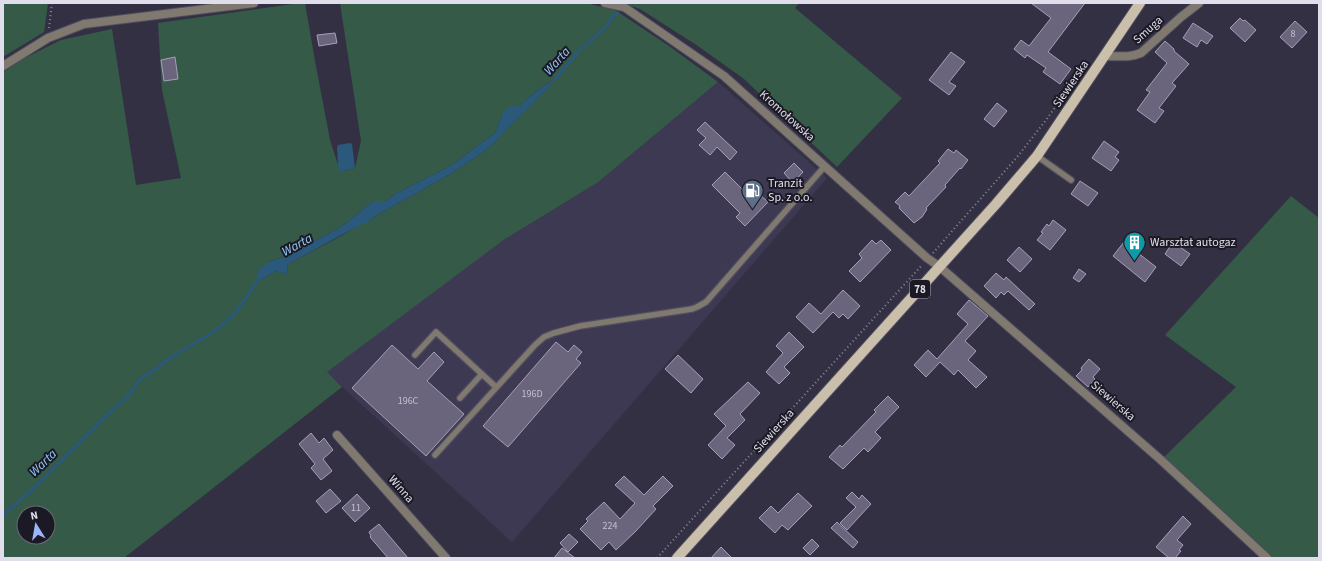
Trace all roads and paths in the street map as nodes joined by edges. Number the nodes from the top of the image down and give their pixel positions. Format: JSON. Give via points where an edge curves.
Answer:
{"nodes":[{"id":1,"x":52,"y":3,"type":"edge"},
{"id":2,"x":254,"y":3,"type":"edge"},
{"id":3,"x":606,"y":3,"type":"edge"},
{"id":4,"x":1140,"y":3,"type":"edge"},
{"id":5,"x":1199,"y":3,"type":"edge"},
{"id":6,"x":48,"y":38,"type":"junction"},
{"id":7,"x":1105,"y":56,"type":"junction"},
{"id":8,"x":3,"y":66,"type":"edge"},
{"id":9,"x":1072,"y":83,"type":"dead end"},
{"id":10,"x":1037,"y":156,"type":"junction"},
{"id":11,"x":825,"y":166,"type":"junction"},
{"id":12,"x":1071,"y":180,"type":"dead end"},
{"id":13,"x":927,"y":258,"type":"junction"},
{"id":14,"x":940,"y":267,"type":"junction"},
{"id":15,"x":416,"y":355,"type":"dead end"},
{"id":16,"x":482,"y":374,"type":"junction"},
{"id":17,"x":496,"y":387,"type":"junction"},
{"id":18,"x":460,"y":398,"type":"dead end"},
{"id":19,"x":337,"y":435,"type":"dead end"},
{"id":20,"x":435,"y":455,"type":"dead end"},
{"id":21,"x":446,"y":558,"type":"edge"},
{"id":22,"x":658,"y":558,"type":"edge"},
{"id":23,"x":677,"y":558,"type":"edge"},
{"id":24,"x":1267,"y":558,"type":"edge"}],
"edges":[{"from":1,"to":6,"type":"path"},
{"from":2,"to":6,"type":"street","via":[[84,24]]},
{"from":3,"to":11,"type":"street","name":"Kromołowska","via":[[624,7],[724,76]]},
{"from":4,"to":7,"type":"main road","name":"Siewierska","number":"78"},
{"from":5,"to":7,"type":"street","name":"Smuga","via":[[1181,16],[1142,53]]},
{"from":6,"to":8,"type":"street"},
{"from":7,"to":10,"type":"main road","name":"Siewierska","number":"78"},
{"from":9,"to":13,"type":"path","via":[[1018,156]]},
{"from":10,"to":12,"type":"lane"},
{"from":10,"to":14,"type":"main road","name":"Siewierska","number":"78"},
{"from":11,"to":13,"type":"street","name":"Kromołowska"},
{"from":11,"to":17,"type":"lane","via":[[702,305],[686,310],[601,322],[554,333],[539,341]]},
{"from":13,"to":14,"type":"street","name":"Kromołowska"},
{"from":13,"to":22,"type":"path"},
{"from":14,"to":23,"type":"main road","name":"Siewierska","number":"78"},
{"from":14,"to":24,"type":"street","name":"Siewierska","via":[[1172,470]]},
{"from":15,"to":16,"type":"lane","via":[[436,332]]},
{"from":16,"to":17,"type":"lane"},
{"from":16,"to":18,"type":"lane"},
{"from":17,"to":20,"type":"lane"},
{"from":19,"to":21,"type":"street","name":"Winna"}]}
